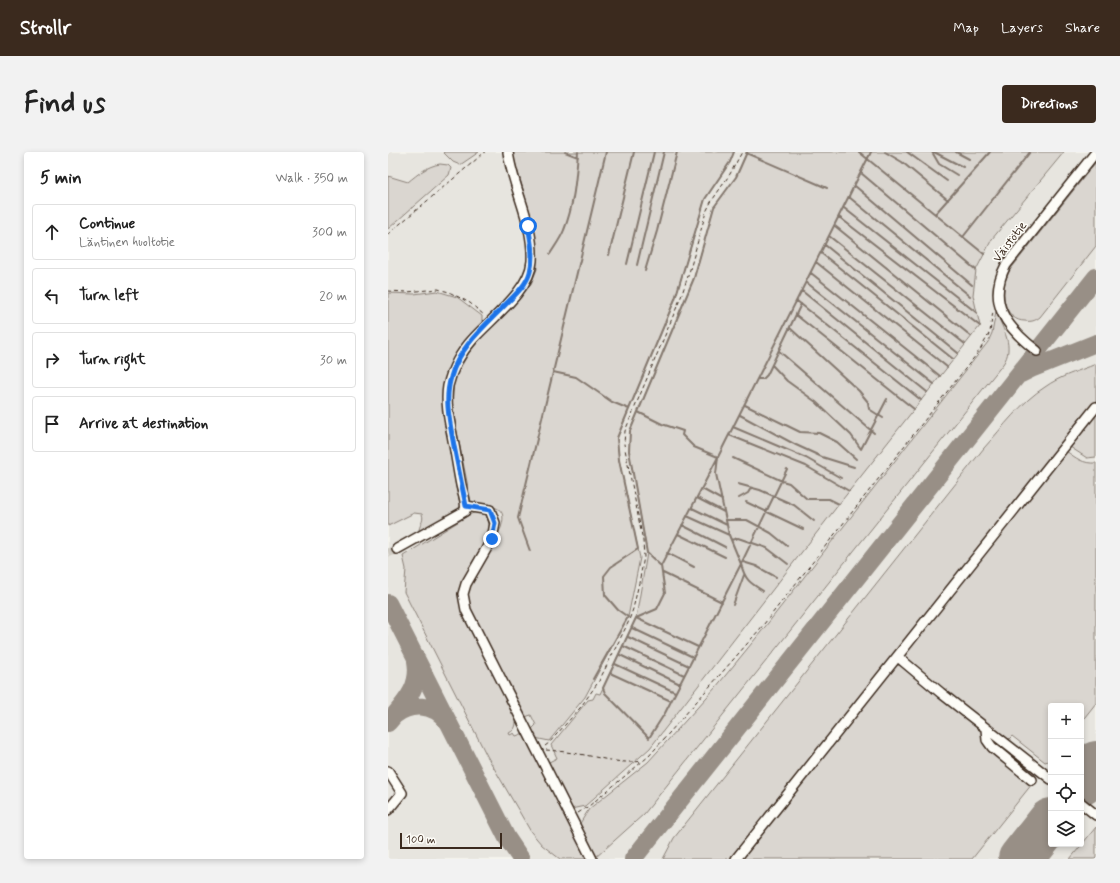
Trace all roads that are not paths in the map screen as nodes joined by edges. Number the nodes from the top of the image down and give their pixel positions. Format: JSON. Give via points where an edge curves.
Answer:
{"nodes":[{"id":1,"x":508,"y":152,"type":"edge"},
{"id":2,"x":1096,"y":152,"type":"edge"},
{"id":3,"x":1037,"y":352,"type":"dead end"},
{"id":4,"x":1096,"y":407,"type":"edge"},
{"id":5,"x":466,"y":506,"type":"junction"},
{"id":6,"x":397,"y":549,"type":"tunnel mouth"},
{"id":7,"x":898,"y":657,"type":"junction"},
{"id":8,"x":986,"y":728,"type":"junction"},
{"id":9,"x":388,"y":771,"type":"edge"},
{"id":10,"x":1048,"y":777,"type":"edge"},
{"id":11,"x":1032,"y":780,"type":"dead end"},
{"id":12,"x":1084,"y":805,"type":"edge"},
{"id":13,"x":388,"y":810,"type":"edge"},
{"id":14,"x":1096,"y":815,"type":"edge"},
{"id":15,"x":592,"y":859,"type":"edge"},
{"id":16,"x":736,"y":859,"type":"edge"}],
"edges":[{"from":1,"to":5,"type":"lane","via":[[527,221],[532,261],[530,273],[520,290],[463,352],[453,370],[448,388],[450,423]]},
{"from":2,"to":3,"type":"lane","name":"Väistötie","via":[[1006,265],[998,284],[998,300],[1003,315],[1021,339]]},
{"from":4,"to":7,"type":"lane"},
{"from":5,"to":6,"type":"lane","via":[[465,511],[459,516]]},
{"from":5,"to":15,"type":"lane","via":[[490,510],[495,523],[492,539],[466,584],[463,594],[466,610]]},
{"from":7,"to":8,"type":"lane"},
{"from":7,"to":16,"type":"lane"},
{"from":8,"to":10,"type":"lane"},
{"from":8,"to":11,"type":"lane","via":[[987,740],[992,747]]},
{"from":9,"to":13,"type":"lane","via":[[402,793]]},
{"from":12,"to":14,"type":"lane"}]}
